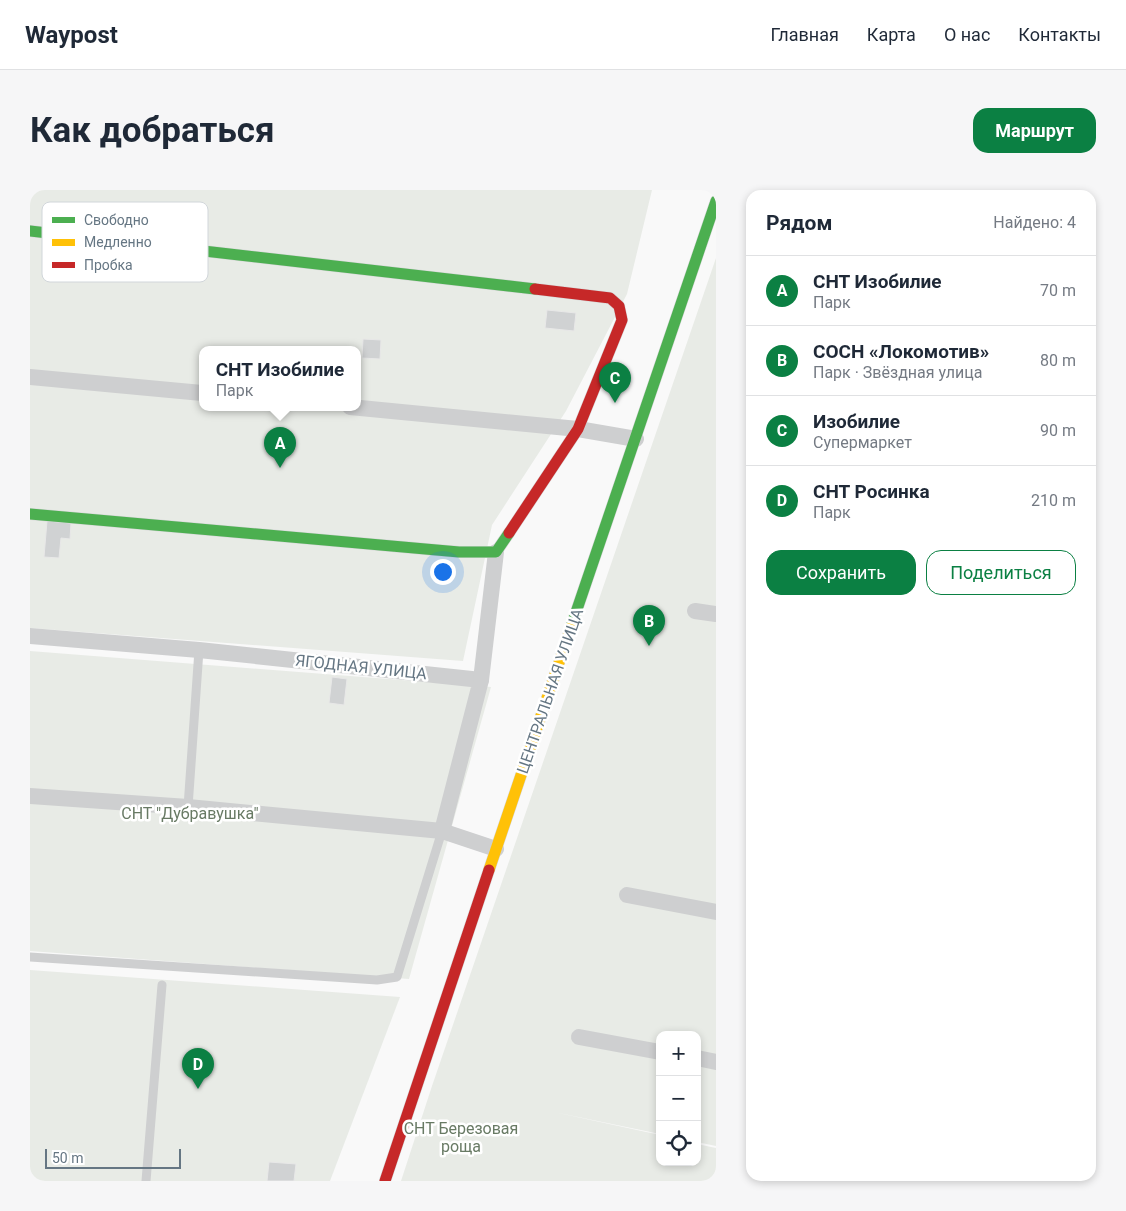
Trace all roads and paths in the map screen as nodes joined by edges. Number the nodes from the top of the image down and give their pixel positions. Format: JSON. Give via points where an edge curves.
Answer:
{"nodes":[{"id":1,"x":716,"y":201,"type":"edge"},
{"id":2,"x":208,"y":251,"type":"edge"},
{"id":3,"x":30,"y":377,"type":"edge"},
{"id":4,"x":199,"y":393,"type":"edge"},
{"id":5,"x":361,"y":408,"type":"edge"},
{"id":6,"x":578,"y":429,"type":"junction"},
{"id":7,"x":636,"y":439,"type":"junction"},
{"id":8,"x":30,"y":514,"type":"edge"},
{"id":9,"x":496,"y":552,"type":"junction"},
{"id":10,"x":695,"y":611,"type":"dead end"},
{"id":11,"x":716,"y":614,"type":"edge"},
{"id":12,"x":30,"y":636,"type":"edge"},
{"id":13,"x":199,"y":650,"type":"junction"},
{"id":14,"x":481,"y":680,"type":"junction"},
{"id":15,"x":30,"y":796,"type":"edge"},
{"id":16,"x":188,"y":807,"type":"junction"},
{"id":17,"x":442,"y":831,"type":"junction"},
{"id":18,"x":496,"y":849,"type":"junction"},
{"id":19,"x":627,"y":895,"type":"dead end"},
{"id":20,"x":716,"y":912,"type":"edge"},
{"id":21,"x":30,"y":958,"type":"edge"},
{"id":22,"x":162,"y":985,"type":"dead end"},
{"id":23,"x":579,"y":1037,"type":"dead end"},
{"id":24,"x":656,"y":1051,"type":"edge"},
{"id":25,"x":701,"y":1059,"type":"edge"},
{"id":26,"x":716,"y":1062,"type":"edge"},
{"id":27,"x":146,"y":1181,"type":"edge"},
{"id":28,"x":384,"y":1181,"type":"edge"}],
"edges":[{"from":1,"to":7,"type":"street","name":"ЦЕНТРАЛЬНАЯ УЛИЦА"},
{"from":2,"to":6,"type":"street","via":[[610,298],[619,306],[622,320]]},
{"from":3,"to":4,"type":"street"},
{"from":5,"to":6,"type":"street"},
{"from":6,"to":7,"type":"street"},
{"from":6,"to":9,"type":"street"},
{"from":7,"to":18,"type":"street","name":"ЦЕНТРАЛЬНАЯ УЛИЦА"},
{"from":8,"to":9,"type":"street","via":[[459,552]]},
{"from":9,"to":14,"type":"street"},
{"from":10,"to":11,"type":"street"},
{"from":12,"to":13,"type":"street","name":"ЯГОДНАЯ УЛИЦА"},
{"from":13,"to":14,"type":"street","name":"ЯГОДНАЯ УЛИЦА"},
{"from":13,"to":16,"type":"lane"},
{"from":14,"to":17,"type":"street"},
{"from":15,"to":16,"type":"street"},
{"from":16,"to":17,"type":"street"},
{"from":17,"to":18,"type":"street"},
{"from":17,"to":21,"type":"lane","via":[[397,977],[377,980]]},
{"from":18,"to":28,"type":"street","name":"ЦЕНТРАЛЬНАЯ УЛИЦА"},
{"from":19,"to":20,"type":"street"},
{"from":22,"to":27,"type":"lane"},
{"from":23,"to":24,"type":"street"},
{"from":25,"to":26,"type":"street"}]}
